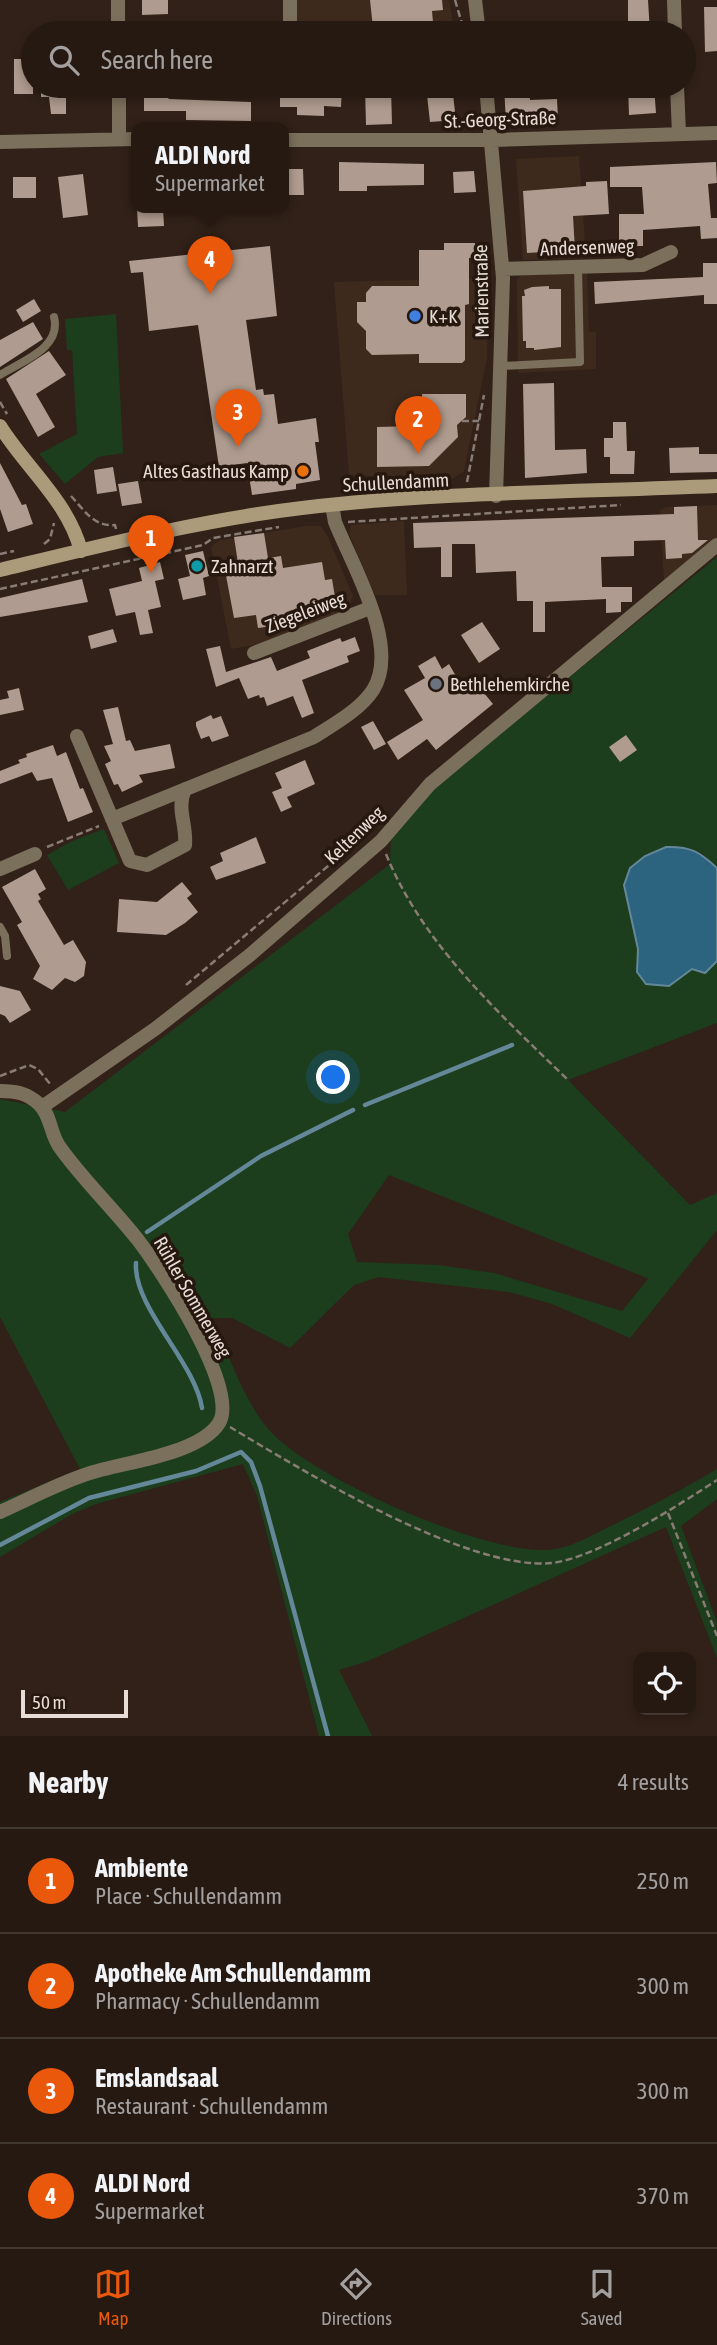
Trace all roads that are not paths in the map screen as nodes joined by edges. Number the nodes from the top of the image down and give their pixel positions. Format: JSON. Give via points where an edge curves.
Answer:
{"nodes":[{"id":1,"x":118,"y":0,"type":"edge"},
{"id":2,"x":290,"y":0,"type":"edge"},
{"id":3,"x":475,"y":0,"type":"edge"},
{"id":4,"x":674,"y":0,"type":"edge"},
{"id":5,"x":118,"y":21,"type":"edge"},
{"id":6,"x":290,"y":21,"type":"edge"},
{"id":7,"x":478,"y":21,"type":"edge"},
{"id":8,"x":675,"y":21,"type":"edge"},
{"id":9,"x":119,"y":98,"type":"edge"},
{"id":10,"x":487,"y":98,"type":"edge"},
{"id":11,"x":678,"y":98,"type":"edge"},
{"id":12,"x":717,"y":132,"type":"edge"},
{"id":13,"x":679,"y":134,"type":"junction"},
{"id":14,"x":119,"y":139,"type":"junction"},
{"id":15,"x":131,"y":139,"type":"edge"},
{"id":16,"x":289,"y":140,"type":"edge"},
{"id":17,"x":492,"y":140,"type":"junction"},
{"id":18,"x":0,"y":142,"type":"edge"},
{"id":19,"x":671,"y":252,"type":"dead end"},
{"id":20,"x":578,"y":267,"type":"junction"},
{"id":21,"x":502,"y":269,"type":"junction"},
{"id":22,"x":54,"y":317,"type":"dead end"},
{"id":23,"x":502,"y":366,"type":"junction"},
{"id":24,"x":0,"y":376,"type":"edge"},
{"id":25,"x":0,"y":426,"type":"edge"},
{"id":26,"x":717,"y":486,"type":"edge"},
{"id":27,"x":496,"y":496,"type":"junction"},
{"id":28,"x":332,"y":505,"type":"junction"},
{"id":29,"x":717,"y":545,"type":"edge"},
{"id":30,"x":81,"y":551,"type":"junction"},
{"id":31,"x":0,"y":570,"type":"edge"},
{"id":32,"x":370,"y":608,"type":"junction"},
{"id":33,"x":254,"y":653,"type":"dead end"},
{"id":34,"x":77,"y":736,"type":"dead end"},
{"id":35,"x":185,"y":789,"type":"junction"},
{"id":36,"x":112,"y":819,"type":"junction"},
{"id":37,"x":35,"y":854,"type":"road end"},
{"id":38,"x":0,"y":869,"type":"edge"},
{"id":39,"x":0,"y":927,"type":"edge"},
{"id":40,"x":7,"y":956,"type":"dead end"},
{"id":41,"x":0,"y":1091,"type":"edge"},
{"id":42,"x":42,"y":1107,"type":"junction"},
{"id":43,"x":0,"y":1512,"type":"edge"}],
"edges":[{"from":1,"to":5,"type":"street"},
{"from":2,"to":6,"type":"street"},
{"from":3,"to":7,"type":"street"},
{"from":4,"to":8,"type":"street"},
{"from":9,"to":14,"type":"street"},
{"from":10,"to":17,"type":"street","name":"Marienstraße"},
{"from":11,"to":13,"type":"street"},
{"from":12,"to":13,"type":"street","name":"St.-Georg-Straße"},
{"from":13,"to":17,"type":"street","name":"St.-Georg-Straße"},
{"from":14,"to":15,"type":"street"},
{"from":14,"to":18,"type":"street"},
{"from":16,"to":17,"type":"street","name":"St.-Georg-Straße"},
{"from":17,"to":21,"type":"street","name":"Marienstraße"},
{"from":19,"to":20,"type":"street","name":"Andersenweg","via":[[643,265]]},
{"from":20,"to":21,"type":"street","name":"Andersenweg"},
{"from":20,"to":23,"type":"lane","via":[[580,362]]},
{"from":21,"to":23,"type":"street","name":"Marienstraße"},
{"from":22,"to":24,"type":"lane","via":[[53,340]]},
{"from":23,"to":27,"type":"street","name":"Marienstraße"},
{"from":25,"to":30,"type":"main road","via":[[62,507]]},
{"from":26,"to":27,"type":"main road","name":"Schullendamm"},
{"from":27,"to":28,"type":"main road","name":"Schullendamm"},
{"from":28,"to":30,"type":"main road","name":"Schullendamm","via":[[240,518]]},
{"from":28,"to":32,"type":"street"},
{"from":29,"to":42,"type":"street","name":"Keltenweg","via":[[430,784],[381,841],[250,955],[155,1029]]},
{"from":30,"to":31,"type":"main road","name":"Schullendamm"},
{"from":32,"to":33,"type":"street","name":"Ziegeleiweg"},
{"from":32,"to":35,"type":"street","via":[[383,658],[380,674],[364,700],[314,737]]},
{"from":34,"to":36,"type":"street"},
{"from":35,"to":36,"type":"street"},
{"from":35,"to":36,"type":"street","via":[[179,809],[185,845],[147,865],[130,861]]},
{"from":37,"to":38,"type":"street"},
{"from":39,"to":40,"type":"lane"},
{"from":41,"to":42,"type":"street","via":[[29,1095]]},
{"from":42,"to":43,"type":"street","name":"Rühler Sommerweg","via":[[58,1145],[150,1256],[204,1349],[223,1393],[220,1421],[211,1433],[192,1444],[89,1473]]}]}
